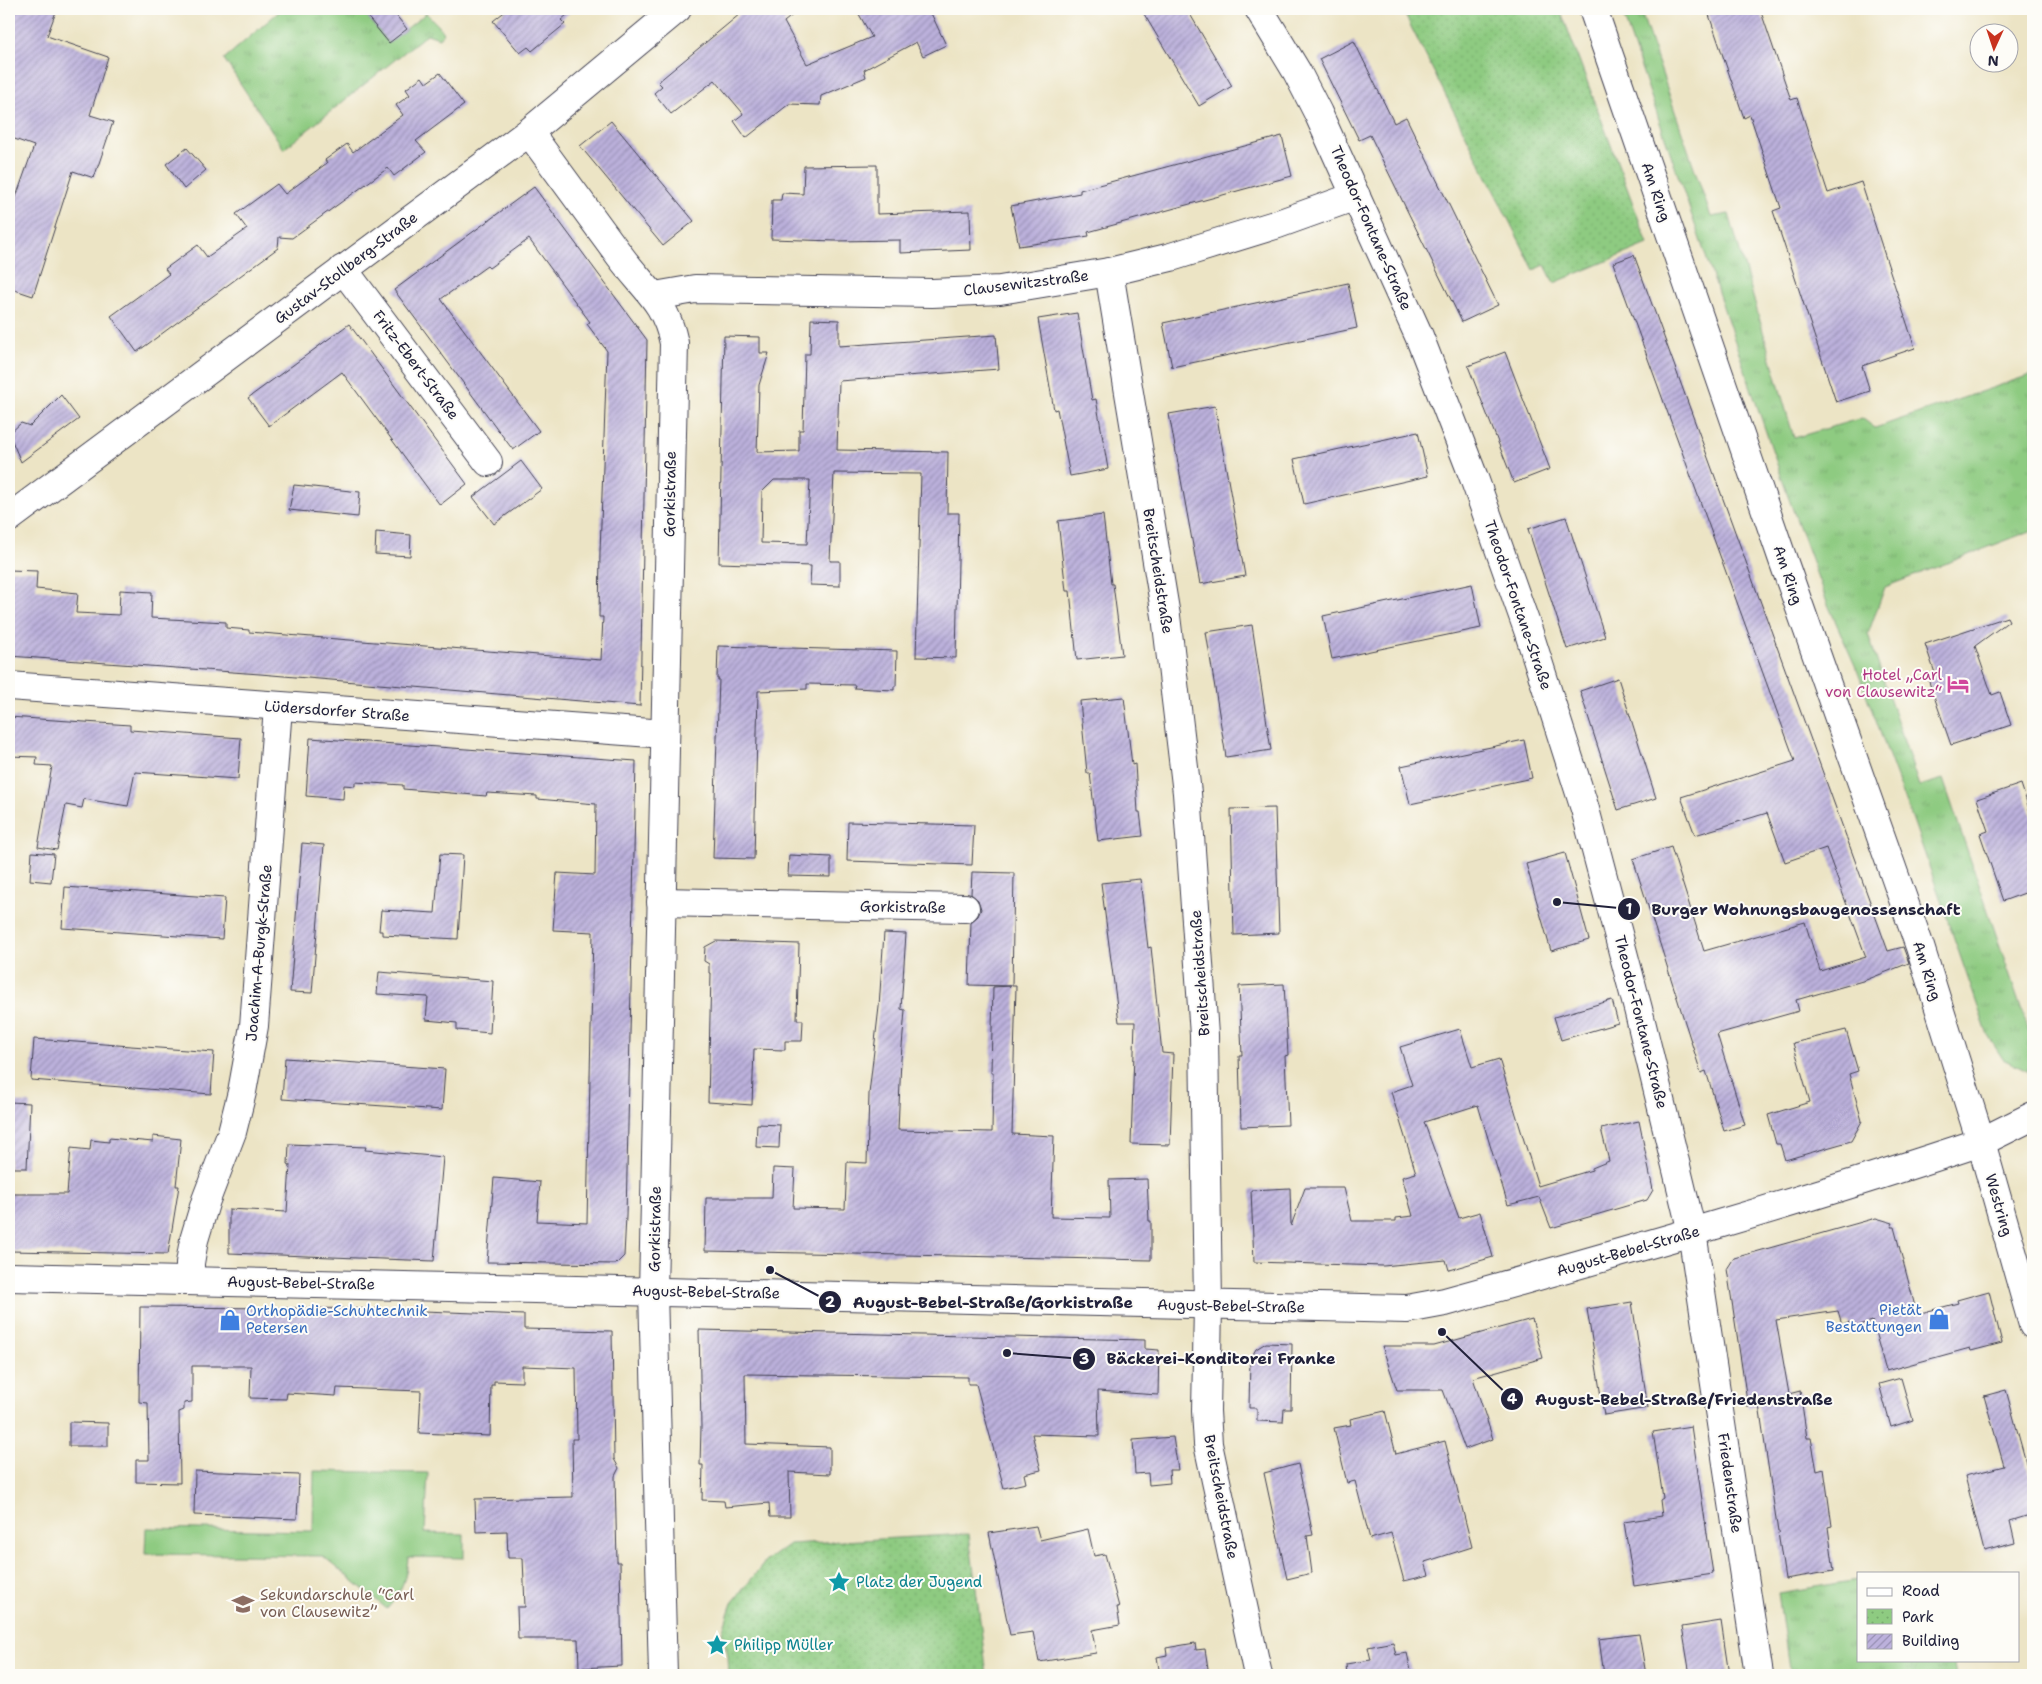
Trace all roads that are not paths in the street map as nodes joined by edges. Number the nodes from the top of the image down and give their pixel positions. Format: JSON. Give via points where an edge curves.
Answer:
{"nodes":[{"id":1,"x":676,"y":9,"type":"edge"},
{"id":2,"x":1259,"y":9,"type":"edge"},
{"id":3,"x":1593,"y":9,"type":"edge"},
{"id":4,"x":530,"y":132,"type":"junction"},
{"id":5,"x":1356,"y":196,"type":"junction"},
{"id":6,"x":343,"y":269,"type":"junction"},
{"id":7,"x":1109,"y":272,"type":"junction"},
{"id":8,"x":654,"y":296,"type":"junction"},
{"id":9,"x":488,"y":462,"type":"dead end"},
{"id":10,"x":9,"y":518,"type":"edge"},
{"id":11,"x":9,"y":686,"type":"edge"},
{"id":12,"x":278,"y":707,"type":"junction"},
{"id":13,"x":665,"y":734,"type":"junction"},
{"id":14,"x":661,"y":902,"type":"junction"},
{"id":15,"x":964,"y":908,"type":"dead end"},
{"id":16,"x":2033,"y":1116,"type":"edge"},
{"id":17,"x":1981,"y":1142,"type":"junction"},
{"id":18,"x":1692,"y":1232,"type":"junction"},
{"id":19,"x":9,"y":1277,"type":"edge"},
{"id":20,"x":190,"y":1280,"type":"junction"},
{"id":21,"x":653,"y":1291,"type":"junction"},
{"id":22,"x":1208,"y":1305,"type":"junction"},
{"id":23,"x":2033,"y":1325,"type":"edge"},
{"id":24,"x":662,"y":1675,"type":"edge"},
{"id":25,"x":1258,"y":1675,"type":"edge"},
{"id":26,"x":1759,"y":1675,"type":"edge"}],
"edges":[{"from":1,"to":4,"type":"street","name":"Gustav-Stollberg-Straße"},
{"from":2,"to":5,"type":"street","name":"Theodor-Fontane-Straße","via":[[1297,72]]},
{"from":3,"to":17,"type":"street","name":"Am Ring","via":[[1920,947]]},
{"from":4,"to":6,"type":"street","name":"Gustav-Stollberg-Straße"},
{"from":4,"to":8,"type":"street","name":"Gorkistraße","via":[[623,260]]},
{"from":5,"to":7,"type":"street","name":"Clausewitzstraße","via":[[1225,241]]},
{"from":5,"to":18,"type":"street","name":"Theodor-Fontane-Straße","via":[[1419,336],[1528,630],[1604,879]]},
{"from":6,"to":9,"type":"street","name":"Fritz-Ebert-Straße"},
{"from":6,"to":10,"type":"street","name":"Gustav-Stollberg-Straße"},
{"from":7,"to":8,"type":"street","name":"Clausewitzstraße","via":[[969,292],[695,289]]},
{"from":7,"to":22,"type":"street","name":"Breitscheidstraße","via":[[1166,616],[1186,784],[1204,1035]]},
{"from":8,"to":13,"type":"street","name":"Gorkistraße","via":[[670,323],[674,343]]},
{"from":11,"to":12,"type":"street","name":"Lüdersdorfer Straße"},
{"from":12,"to":13,"type":"street","name":"Lüdersdorfer Straße"},
{"from":12,"to":20,"type":"street","name":"Joachim-A-Burgk-Straße","via":[[254,1026],[232,1132],[194,1240]]},
{"from":13,"to":14,"type":"street","name":"Gorkistraße"},
{"from":14,"to":15,"type":"street","name":"Gorkistraße"},
{"from":14,"to":21,"type":"street","name":"Gorkistraße"},
{"from":16,"to":17,"type":"street","name":"August-Bebel-Straße"},
{"from":17,"to":18,"type":"street","name":"August-Bebel-Straße"},
{"from":17,"to":23,"type":"street","name":"Westring"},
{"from":18,"to":22,"type":"street","name":"August-Bebel-Straße","via":[[1425,1307]]},
{"from":18,"to":26,"type":"street","name":"Friedenstraße"},
{"from":19,"to":20,"type":"street","name":"August-Bebel-Straße"},
{"from":20,"to":21,"type":"street","name":"August-Bebel-Straße"},
{"from":21,"to":22,"type":"street","name":"August-Bebel-Straße"},
{"from":21,"to":24,"type":"street","name":"Gorkistraße"},
{"from":22,"to":25,"type":"street","name":"Breitscheidstraße","via":[[1208,1444]]}]}
